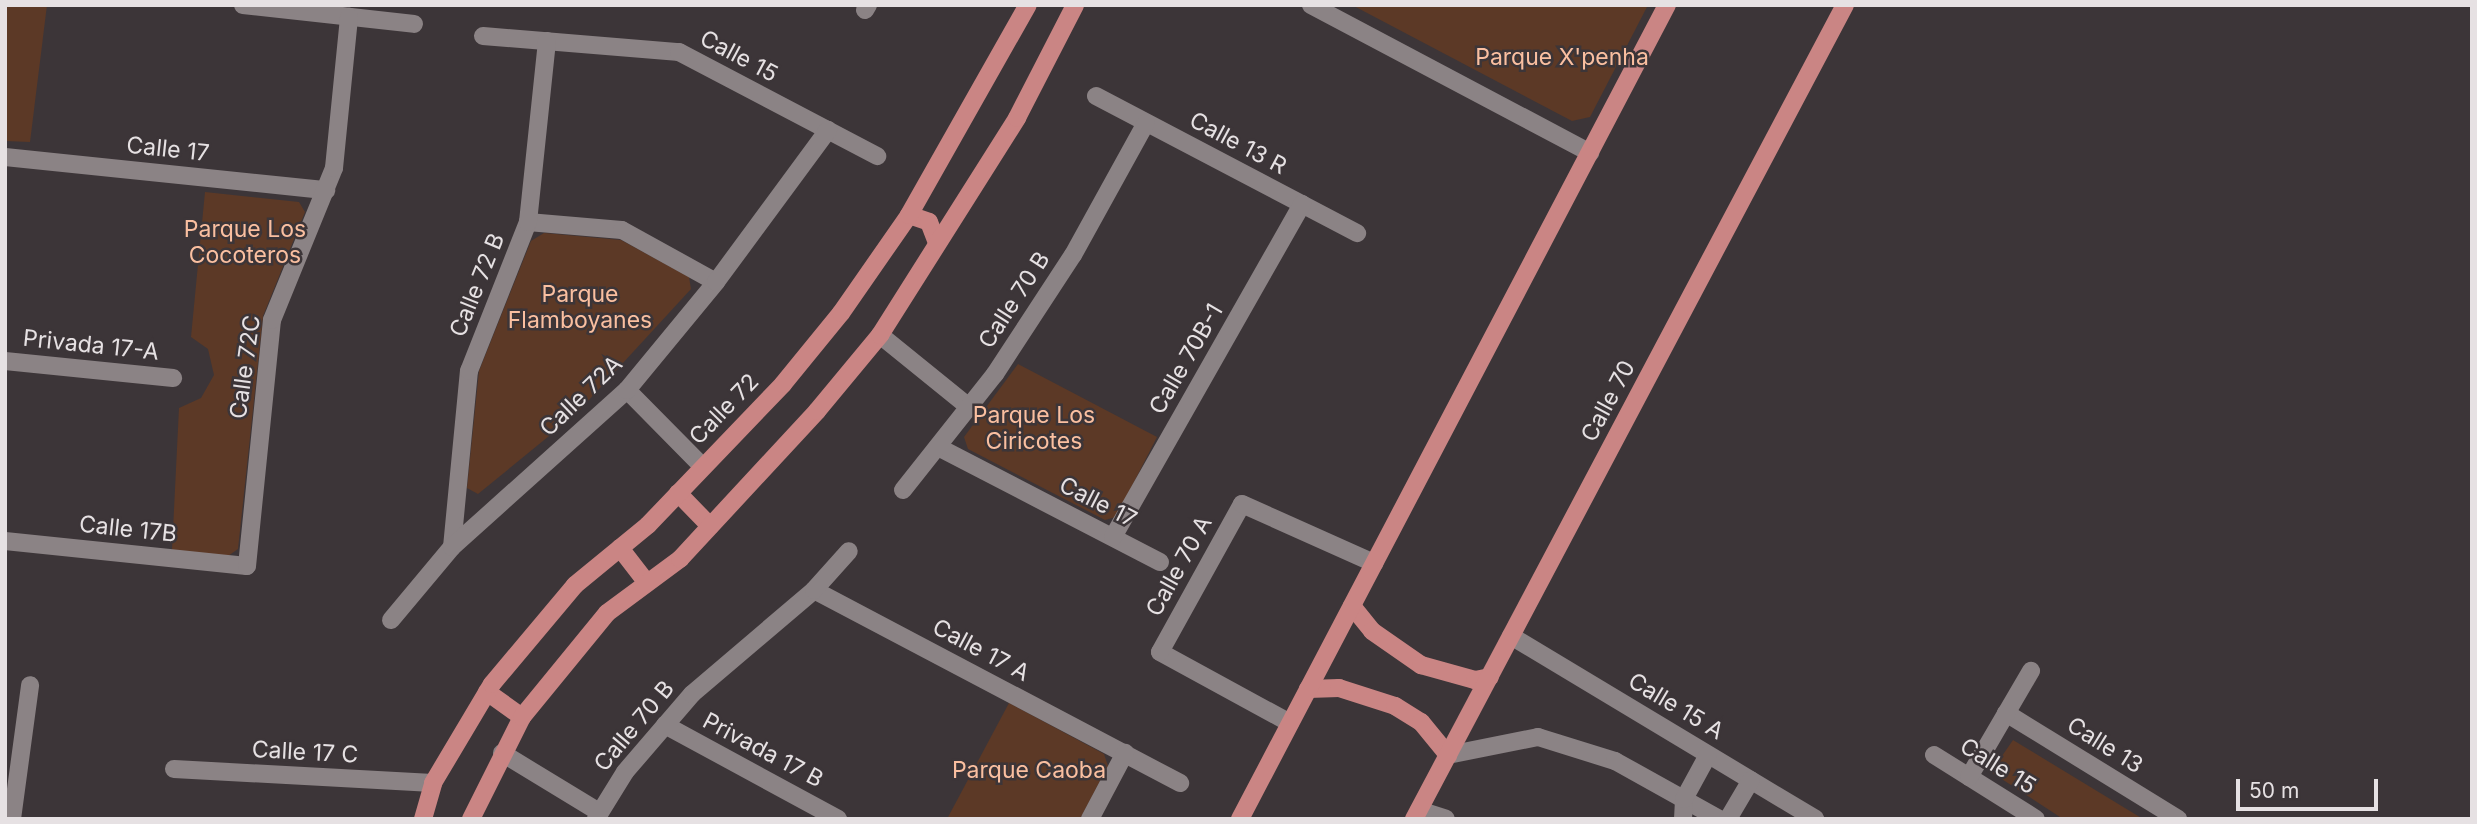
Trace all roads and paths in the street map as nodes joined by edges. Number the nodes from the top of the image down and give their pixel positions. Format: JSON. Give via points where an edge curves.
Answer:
{"nodes":[{"id":1,"x":243,"y":5,"type":"edge"},
{"id":2,"x":1028,"y":5,"type":"edge"},
{"id":3,"x":1075,"y":5,"type":"edge"},
{"id":4,"x":1311,"y":5,"type":"edge"},
{"id":5,"x":1667,"y":5,"type":"edge"},
{"id":6,"x":1845,"y":5,"type":"edge"},
{"id":7,"x":349,"y":17,"type":"junction"},
{"id":8,"x":414,"y":24,"type":"dead end"},
{"id":9,"x":483,"y":36,"type":"dead end"},
{"id":10,"x":547,"y":41,"type":"junction"},
{"id":11,"x":1096,"y":96,"type":"dead end"},
{"id":12,"x":1146,"y":123,"type":"junction"},
{"id":13,"x":828,"y":130,"type":"junction"},
{"id":14,"x":1590,"y":153,"type":"junction"},
{"id":15,"x":877,"y":156,"type":"dead end"},
{"id":16,"x":5,"y":157,"type":"edge"},
{"id":17,"x":326,"y":190,"type":"junction"},
{"id":18,"x":1302,"y":204,"type":"junction"},
{"id":19,"x":909,"y":215,"type":"junction"},
{"id":20,"x":528,"y":222,"type":"junction"},
{"id":21,"x":1357,"y":233,"type":"dead end"},
{"id":22,"x":937,"y":243,"type":"junction"},
{"id":23,"x":716,"y":282,"type":"junction"},
{"id":24,"x":880,"y":335,"type":"junction"},
{"id":25,"x":5,"y":361,"type":"edge"},
{"id":26,"x":173,"y":378,"type":"dead end"},
{"id":27,"x":627,"y":390,"type":"junction"},
{"id":28,"x":969,"y":407,"type":"junction"},
{"id":29,"x":938,"y":447,"type":"junction"},
{"id":30,"x":702,"y":466,"type":"junction"},
{"id":31,"x":903,"y":490,"type":"dead end"},
{"id":32,"x":678,"y":493,"type":"junction"},
{"id":33,"x":710,"y":526,"type":"junction"},
{"id":34,"x":1113,"y":537,"type":"junction"},
{"id":35,"x":5,"y":541,"type":"edge"},
{"id":36,"x":452,"y":547,"type":"junction"},
{"id":37,"x":620,"y":548,"type":"junction"},
{"id":38,"x":849,"y":551,"type":"dead end"},
{"id":39,"x":1160,"y":562,"type":"dead end"},
{"id":40,"x":1374,"y":563,"type":"junction"},
{"id":41,"x":247,"y":566,"type":"joint"},
{"id":42,"x":647,"y":583,"type":"junction"},
{"id":43,"x":814,"y":590,"type":"junction"},
{"id":44,"x":1352,"y":606,"type":"junction"},
{"id":45,"x":391,"y":621,"type":"dead end"},
{"id":46,"x":1511,"y":636,"type":"junction"},
{"id":47,"x":2031,"y":671,"type":"dead end"},
{"id":48,"x":1490,"y":677,"type":"junction"},
{"id":49,"x":30,"y":685,"type":"dead end"},
{"id":50,"x":1308,"y":689,"type":"junction"},
{"id":51,"x":486,"y":692,"type":"junction"},
{"id":52,"x":2006,"y":713,"type":"junction"},
{"id":53,"x":522,"y":717,"type":"junction"},
{"id":54,"x":1290,"y":723,"type":"junction"},
{"id":55,"x":665,"y":725,"type":"junction"},
{"id":56,"x":502,"y":753,"type":"junction"},
{"id":57,"x":1125,"y":753,"type":"junction"},
{"id":58,"x":1448,"y":755,"type":"junction"},
{"id":59,"x":1708,"y":755,"type":"junction"},
{"id":60,"x":1934,"y":755,"type":"dead end"},
{"id":61,"x":174,"y":769,"type":"dead end"},
{"id":62,"x":1969,"y":776,"type":"junction"},
{"id":63,"x":1751,"y":780,"type":"junction"},
{"id":64,"x":433,"y":783,"type":"junction"},
{"id":65,"x":1180,"y":783,"type":"dead end"},
{"id":66,"x":1684,"y":799,"type":"junction"},
{"id":67,"x":1417,"y":814,"type":"edge"},
{"id":68,"x":598,"y":815,"type":"edge"},
{"id":69,"x":12,"y":819,"type":"edge"},
{"id":70,"x":423,"y":819,"type":"edge"},
{"id":71,"x":471,"y":819,"type":"edge"},
{"id":72,"x":838,"y":819,"type":"edge"},
{"id":73,"x":1090,"y":819,"type":"edge"},
{"id":74,"x":1240,"y":819,"type":"edge"},
{"id":75,"x":1446,"y":819,"type":"edge"},
{"id":76,"x":1683,"y":819,"type":"edge"},
{"id":77,"x":1718,"y":819,"type":"edge"},
{"id":78,"x":1728,"y":819,"type":"edge"},
{"id":79,"x":1815,"y":819,"type":"edge"},
{"id":80,"x":2036,"y":819,"type":"edge"},
{"id":81,"x":2178,"y":819,"type":"edge"}],
"edges":[{"from":1,"to":7,"type":"street"},
{"from":2,"to":19,"type":"main road","name":"Calle 72"},
{"from":3,"to":22,"type":"main road","via":[[1017,118]]},
{"from":4,"to":14,"type":"street"},
{"from":5,"to":14,"type":"main road"},
{"from":6,"to":46,"type":"main road","name":"Calle 70"},
{"from":7,"to":8,"type":"street"},
{"from":7,"to":17,"type":"street","name":"Calle 72C","via":[[334,168]]},
{"from":9,"to":10,"type":"street","name":"Calle 15"},
{"from":10,"to":13,"type":"street","name":"Calle 15","via":[[679,52]]},
{"from":10,"to":20,"type":"street","name":"Calle 72 B"},
{"from":11,"to":12,"type":"street","name":"Calle 13 R"},
{"from":12,"to":18,"type":"street","name":"Calle 13 R"},
{"from":12,"to":28,"type":"street","name":"Calle 70 B","via":[[1073,255]]},
{"from":13,"to":15,"type":"street","name":"Calle 15"},
{"from":13,"to":23,"type":"street","name":"Calle 72A"},
{"from":14,"to":40,"type":"main road"},
{"from":16,"to":17,"type":"street","name":"Calle 17"},
{"from":17,"to":41,"type":"street","name":"Calle 72C","via":[[272,320]]},
{"from":18,"to":21,"type":"street","name":"Calle 13 R"},
{"from":18,"to":34,"type":"street","name":"Calle 70B-1"},
{"from":19,"to":22,"type":"main road","via":[[929,222]]},
{"from":19,"to":30,"type":"main road","name":"Calle 72","via":[[841,313],[791,374]]},
{"from":20,"to":23,"type":"street","via":[[622,230]]},
{"from":20,"to":36,"type":"street","name":"Calle 72 B","via":[[469,371]]},
{"from":22,"to":24,"type":"main road"},
{"from":23,"to":27,"type":"street","name":"Calle 72A"},
{"from":24,"to":28,"type":"street"},
{"from":24,"to":33,"type":"main road"},
{"from":25,"to":26,"type":"street","name":"Privada 17-A"},
{"from":27,"to":30,"type":"street"},
{"from":27,"to":36,"type":"street","name":"Calle 72A"},
{"from":28,"to":29,"type":"street","name":"Calle 70 B"},
{"from":29,"to":31,"type":"street","name":"Calle 70 B"},
{"from":29,"to":34,"type":"street","name":"Calle 17"},
{"from":30,"to":32,"type":"main road","name":"Calle 72"},
{"from":32,"to":33,"type":"main road"},
{"from":32,"to":37,"type":"main road","name":"Calle 72"},
{"from":33,"to":42,"type":"main road","via":[[680,559]]},
{"from":34,"to":39,"type":"street","name":"Calle 17"},
{"from":35,"to":41,"type":"street","name":"Calle 17B"},
{"from":36,"to":45,"type":"street","name":"Calle 72A"},
{"from":37,"to":42,"type":"main road"},
{"from":37,"to":51,"type":"main road","name":"Calle 72","via":[[575,585]]},
{"from":38,"to":43,"type":"street","name":"Calle 70 B"},
{"from":40,"to":44,"type":"main road"},
{"from":40,"to":54,"type":"street","name":"Calle 70 A","via":[[1242,504],[1160,652]]},
{"from":42,"to":53,"type":"main road","via":[[607,613]]},
{"from":43,"to":55,"type":"street","name":"Calle 70 B","via":[[692,694]]},
{"from":43,"to":57,"type":"street","name":"Calle 17 A"},
{"from":44,"to":48,"type":"main road","via":[[1372,631],[1421,665],[1475,680]]},
{"from":44,"to":50,"type":"main road"},
{"from":46,"to":48,"type":"main road","name":"Calle 70"},
{"from":46,"to":59,"type":"street","name":"Calle 15 A"},
{"from":47,"to":52,"type":"street"},
{"from":48,"to":58,"type":"main road","name":"Calle 70"},
{"from":49,"to":69,"type":"street"},
{"from":50,"to":54,"type":"main road"},
{"from":50,"to":58,"type":"main road","via":[[1339,688],[1395,706],[1421,722]]},
{"from":51,"to":53,"type":"main road"},
{"from":51,"to":64,"type":"main road","name":"Calle 72"},
{"from":52,"to":62,"type":"street"},
{"from":52,"to":81,"type":"street","name":"Calle 13"},
{"from":53,"to":56,"type":"main road"},
{"from":54,"to":74,"type":"main road"},
{"from":55,"to":68,"type":"street","name":"Calle 70 B","via":[[625,772]]},
{"from":55,"to":72,"type":"street","name":"Privada 17 B"},
{"from":56,"to":68,"type":"street"},
{"from":56,"to":71,"type":"main road"},
{"from":57,"to":65,"type":"street","name":"Calle 17 A"},
{"from":57,"to":73,"type":"street"},
{"from":58,"to":66,"type":"street","via":[[1538,737],[1615,761]]},
{"from":58,"to":67,"type":"main road","name":"Calle 70"},
{"from":59,"to":63,"type":"street","name":"Calle 15 A"},
{"from":59,"to":66,"type":"street"},
{"from":60,"to":62,"type":"street","name":"Calle 15"},
{"from":61,"to":64,"type":"street","name":"Calle 17 C"},
{"from":62,"to":80,"type":"street","name":"Calle 15"},
{"from":63,"to":78,"type":"street"},
{"from":63,"to":79,"type":"street","name":"Calle 15 A"},
{"from":64,"to":70,"type":"main road","name":"Calle 72"},
{"from":66,"to":76,"type":"street"},
{"from":66,"to":77,"type":"street"},
{"from":67,"to":75,"type":"street"}]}
